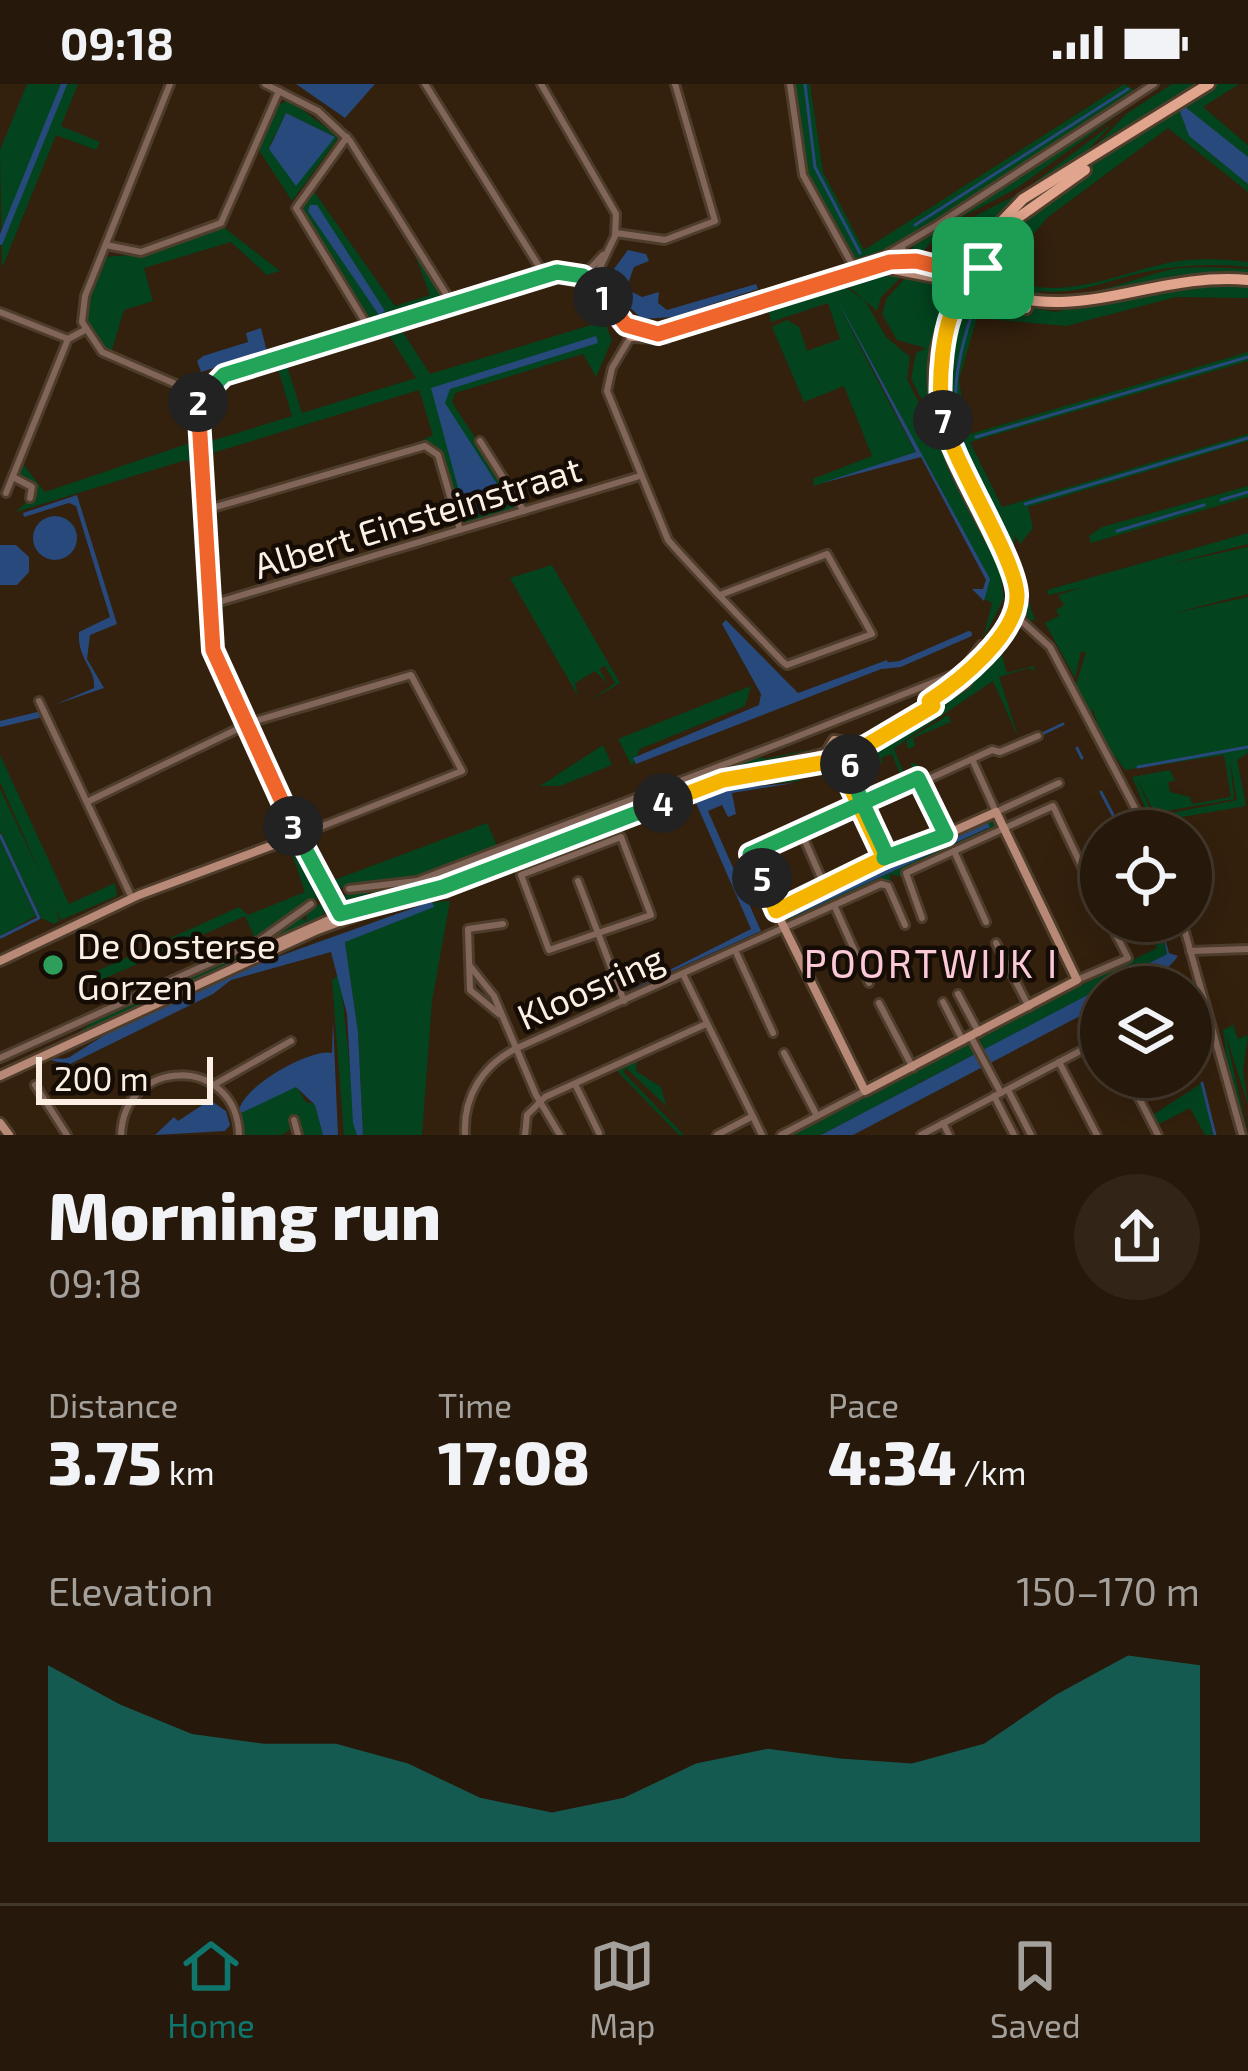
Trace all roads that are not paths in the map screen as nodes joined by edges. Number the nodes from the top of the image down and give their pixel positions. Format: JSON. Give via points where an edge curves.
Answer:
{"nodes":[{"id":1,"x":170,"y":84,"type":"edge"},
{"id":2,"x":265,"y":84,"type":"edge"},
{"id":3,"x":425,"y":84,"type":"edge"},
{"id":4,"x":541,"y":84,"type":"edge"},
{"id":5,"x":675,"y":84,"type":"edge"},
{"id":6,"x":790,"y":84,"type":"edge"},
{"id":7,"x":1209,"y":84,"type":"edge"},
{"id":8,"x":1153,"y":85,"type":"edge"},
{"id":9,"x":279,"y":91,"type":"junction"},
{"id":10,"x":347,"y":137,"type":"junction"},
{"id":11,"x":1105,"y":152,"type":"junction"},
{"id":12,"x":616,"y":233,"type":"junction"},
{"id":13,"x":983,"y":236,"type":"junction"},
{"id":14,"x":106,"y":245,"type":"junction"},
{"id":15,"x":902,"y":246,"type":"junction"},
{"id":16,"x":906,"y":264,"type":"junction"},
{"id":17,"x":936,"y":266,"type":"junction"},
{"id":18,"x":548,"y":276,"type":"junction"},
{"id":19,"x":1248,"y":280,"type":"edge"},
{"id":20,"x":587,"y":282,"type":"junction"},
{"id":21,"x":963,"y":282,"type":"junction"},
{"id":22,"x":1111,"y":296,"type":"junction"},
{"id":23,"x":453,"y":305,"type":"junction"},
{"id":24,"x":0,"y":312,"type":"edge"},
{"id":25,"x":951,"y":312,"type":"junction"},
{"id":26,"x":85,"y":330,"type":"junction"},
{"id":27,"x":370,"y":330,"type":"junction"},
{"id":28,"x":633,"y":333,"type":"junction"},
{"id":29,"x":68,"y":339,"type":"junction"},
{"id":30,"x":201,"y":395,"type":"junction"},
{"id":31,"x":480,"y":441,"type":"dead end"},
{"id":32,"x":640,"y":476,"type":"junction"},
{"id":33,"x":13,"y":477,"type":"junction"},
{"id":34,"x":6,"y":493,"type":"dead end"},
{"id":35,"x":30,"y":498,"type":"dead end"},
{"id":36,"x":202,"y":511,"type":"junction"},
{"id":37,"x":524,"y":511,"type":"junction"},
{"id":38,"x":460,"y":531,"type":"junction"},
{"id":39,"x":719,"y":595,"type":"junction"},
{"id":40,"x":209,"y":605,"type":"junction"},
{"id":41,"x":1015,"y":616,"type":"junction"},
{"id":42,"x":981,"y":645,"type":"dead end"},
{"id":43,"x":922,"y":688,"type":"junction"},
{"id":44,"x":39,"y":701,"type":"dead end"},
{"id":45,"x":931,"y":704,"type":"junction"},
{"id":46,"x":246,"y":724,"type":"junction"},
{"id":47,"x":1038,"y":736,"type":"dead end"},
{"id":48,"x":853,"y":748,"type":"junction"},
{"id":49,"x":828,"y":758,"type":"junction"},
{"id":50,"x":972,"y":759,"type":"junction"},
{"id":51,"x":845,"y":766,"type":"junction"},
{"id":52,"x":922,"y":782,"type":"junction"},
{"id":53,"x":1059,"y":783,"type":"dead end"},
{"id":54,"x":88,"y":801,"type":"junction"},
{"id":55,"x":860,"y":804,"type":"junction"},
{"id":56,"x":1136,"y":810,"type":"edge"},
{"id":57,"x":996,"y":812,"type":"junction"},
{"id":58,"x":1004,"y":829,"type":"junction"},
{"id":59,"x":800,"y":831,"type":"junction"},
{"id":60,"x":946,"y":835,"type":"junction"},
{"id":61,"x":297,"y":836,"type":"junction"},
{"id":62,"x":954,"y":851,"type":"junction"},
{"id":63,"x":884,"y":858,"type":"junction"},
{"id":64,"x":1080,"y":863,"type":"edge"},
{"id":65,"x":578,"y":881,"type":"dead end"},
{"id":66,"x":349,"y":889,"type":"dead end"},
{"id":67,"x":826,"y":889,"type":"junction"},
{"id":68,"x":131,"y":898,"type":"junction"},
{"id":69,"x":311,"y":904,"type":"dead end"},
{"id":70,"x":834,"y":905,"type":"junction"},
{"id":71,"x":776,"y":911,"type":"junction"},
{"id":72,"x":336,"y":918,"type":"junction"},
{"id":73,"x":922,"y":918,"type":"dead end"},
{"id":74,"x":986,"y":922,"type":"dead end"},
{"id":75,"x":503,"y":924,"type":"dead end"},
{"id":76,"x":905,"y":925,"type":"dead end"},
{"id":77,"x":784,"y":928,"type":"junction"},
{"id":78,"x":597,"y":933,"type":"junction"},
{"id":79,"x":1119,"y":942,"type":"edge"},
{"id":80,"x":1187,"y":942,"type":"edge"},
{"id":81,"x":996,"y":943,"type":"dead end"},
{"id":82,"x":1248,"y":949,"type":"edge"},
{"id":83,"x":735,"y":950,"type":"junction"},
{"id":84,"x":1190,"y":952,"type":"junction"},
{"id":85,"x":0,"y":961,"type":"edge"},
{"id":86,"x":470,"y":966,"type":"junction"},
{"id":87,"x":683,"y":974,"type":"junction"},
{"id":88,"x":477,"y":978,"type":"junction"},
{"id":89,"x":1076,"y":980,"type":"junction"},
{"id":90,"x":869,"y":983,"type":"dead end"},
{"id":91,"x":468,"y":984,"type":"junction"},
{"id":92,"x":958,"y":994,"type":"dead end"},
{"id":93,"x":623,"y":1001,"type":"junction"},
{"id":94,"x":943,"y":1002,"type":"dead end"},
{"id":95,"x":879,"y":1003,"type":"dead end"},
{"id":96,"x":1029,"y":1007,"type":"junction"},
{"id":97,"x":500,"y":1014,"type":"junction"},
{"id":98,"x":706,"y":1024,"type":"junction"},
{"id":99,"x":773,"y":1034,"type":"dead end"},
{"id":100,"x":971,"y":1037,"type":"junction"},
{"id":101,"x":291,"y":1040,"type":"dead end"},
{"id":102,"x":515,"y":1049,"type":"junction"},
{"id":103,"x":1080,"y":1051,"type":"edge"},
{"id":104,"x":784,"y":1053,"type":"dead end"},
{"id":105,"x":0,"y":1058,"type":"edge"},
{"id":106,"x":1059,"y":1062,"type":"junction"},
{"id":107,"x":913,"y":1068,"type":"junction"},
{"id":108,"x":0,"y":1076,"type":"edge"},
{"id":109,"x":217,"y":1083,"type":"junction"},
{"id":110,"x":575,"y":1084,"type":"junction"},
{"id":111,"x":35,"y":1085,"type":"dead end"},
{"id":112,"x":865,"y":1091,"type":"junction"},
{"id":113,"x":1001,"y":1093,"type":"junction"},
{"id":114,"x":1139,"y":1098,"type":"edge"},
{"id":115,"x":540,"y":1101,"type":"junction"},
{"id":116,"x":817,"y":1116,"type":"junction"},
{"id":117,"x":752,"y":1117,"type":"junction"},
{"id":118,"x":0,"y":1123,"type":"edge"},
{"id":119,"x":943,"y":1124,"type":"junction"},
{"id":120,"x":296,"y":1128,"type":"edge"},
{"id":121,"x":599,"y":1133,"type":"edge"},
{"id":122,"x":9,"y":1135,"type":"edge"},
{"id":123,"x":68,"y":1135,"type":"edge"},
{"id":124,"x":121,"y":1135,"type":"edge"},
{"id":125,"x":239,"y":1135,"type":"edge"},
{"id":126,"x":286,"y":1135,"type":"edge"},
{"id":127,"x":465,"y":1135,"type":"edge"},
{"id":128,"x":525,"y":1135,"type":"edge"},
{"id":129,"x":560,"y":1135,"type":"edge"},
{"id":130,"x":717,"y":1135,"type":"edge"},
{"id":131,"x":762,"y":1135,"type":"edge"},
{"id":132,"x":781,"y":1135,"type":"edge"},
{"id":133,"x":920,"y":1135,"type":"edge"},
{"id":134,"x":949,"y":1135,"type":"edge"},
{"id":135,"x":1014,"y":1135,"type":"edge"},
{"id":136,"x":1031,"y":1135,"type":"edge"},
{"id":137,"x":1097,"y":1135,"type":"edge"},
{"id":138,"x":1159,"y":1135,"type":"edge"},
{"id":139,"x":1242,"y":1135,"type":"edge"}],
"edges":[{"from":1,"to":14,"type":"street"},
{"from":2,"to":9,"type":"street"},
{"from":3,"to":18,"type":"street"},
{"from":4,"to":12,"type":"street","via":[[613,206]]},
{"from":5,"to":12,"type":"street","via":[[715,221],[660,240]]},
{"from":6,"to":15,"type":"street","via":[[801,169],[848,263]]},
{"from":7,"to":11,"type":"main road"},
{"from":8,"to":15,"type":"street"},
{"from":9,"to":10,"type":"street"},
{"from":9,"to":14,"type":"street","via":[[221,223],[141,252]]},
{"from":10,"to":23,"type":"street"},
{"from":10,"to":27,"type":"street","via":[[296,206]]},
{"from":11,"to":13,"type":"main road","via":[[1023,199]]},
{"from":11,"to":21,"type":"main road","via":[[1020,214]]},
{"from":12,"to":20,"type":"street"},
{"from":13,"to":17,"type":"main road"},
{"from":13,"to":21,"type":"main road"},
{"from":14,"to":26,"type":"street","via":[[83,304]]},
{"from":15,"to":16,"type":"street"},
{"from":16,"to":17,"type":"street"},
{"from":16,"to":21,"type":"street"},
{"from":16,"to":28,"type":"street","via":[[823,283],[654,341]]},
{"from":17,"to":21,"type":"street"},
{"from":18,"to":20,"type":"street"},
{"from":18,"to":23,"type":"street"},
{"from":19,"to":22,"type":"main road","via":[[1175,280]]},
{"from":20,"to":28,"type":"street"},
{"from":21,"to":22,"type":"main road","via":[[1054,305]]},
{"from":21,"to":22,"type":"main road","via":[[1051,310]]},
{"from":21,"to":25,"type":"street"},
{"from":21,"to":25,"type":"street"},
{"from":23,"to":27,"type":"street"},
{"from":24,"to":29,"type":"street"},
{"from":25,"to":41,"type":"street","via":[[938,391],[964,480],[1021,592]]},
{"from":26,"to":29,"type":"street"},
{"from":26,"to":30,"type":"street","via":[[105,353]]},
{"from":27,"to":30,"type":"street","via":[[224,375]]},
{"from":28,"to":32,"type":"street","via":[[607,389]]},
{"from":29,"to":33,"type":"street"},
{"from":30,"to":36,"type":"street"},
{"from":31,"to":37,"type":"street"},
{"from":32,"to":37,"type":"street","name":"Albert Einsteinstraat"},
{"from":32,"to":39,"type":"street","via":[[663,534]]},
{"from":33,"to":34,"type":"street"},
{"from":33,"to":35,"type":"street","via":[[32,487]]},
{"from":36,"to":38,"type":"street","via":[[425,446],[438,455]]},
{"from":36,"to":40,"type":"street"},
{"from":37,"to":38,"type":"street","name":"Albert Einsteinstraat"},
{"from":38,"to":40,"type":"street","name":"Albert Einsteinstraat"},
{"from":39,"to":39,"type":"street","via":[[791,665],[872,634],[830,555]]},
{"from":40,"to":46,"type":"street","via":[[215,656]]},
{"from":41,"to":45,"type":"street","via":[[973,675]]},
{"from":41,"to":56,"type":"street","via":[[1053,651]]},
{"from":42,"to":43,"type":"street","via":[[967,668]]},
{"from":43,"to":45,"type":"street"},
{"from":43,"to":66,"type":"street","via":[[424,879]]},
{"from":44,"to":54,"type":"street"},
{"from":45,"to":48,"type":"street"},
{"from":46,"to":54,"type":"street"},
{"from":46,"to":61,"type":"street"},
{"from":46,"to":61,"type":"street","via":[[411,675],[463,770]]},
{"from":47,"to":50,"type":"street"},
{"from":48,"to":49,"type":"street","via":[[834,740]]},
{"from":48,"to":51,"type":"street"},
{"from":49,"to":51,"type":"street"},
{"from":49,"to":72,"type":"street","via":[[736,777],[443,887]]},
{"from":50,"to":52,"type":"street"},
{"from":50,"to":57,"type":"street"},
{"from":51,"to":55,"type":"street"},
{"from":52,"to":55,"type":"street"},
{"from":52,"to":60,"type":"street"},
{"from":53,"to":57,"type":"street"},
{"from":54,"to":68,"type":"street"},
{"from":55,"to":59,"type":"street"},
{"from":55,"to":63,"type":"street"},
{"from":57,"to":58,"type":"street"},
{"from":57,"to":60,"type":"street"},
{"from":58,"to":62,"type":"street"},
{"from":58,"to":64,"type":"street","via":[[1053,806]]},
{"from":58,"to":89,"type":"street"},
{"from":59,"to":67,"type":"street"},
{"from":59,"to":71,"type":"street","via":[[750,854]]},
{"from":60,"to":63,"type":"street"},
{"from":61,"to":68,"type":"street"},
{"from":61,"to":72,"type":"street"},
{"from":62,"to":73,"type":"street","via":[[907,872]]},
{"from":62,"to":74,"type":"street"},
{"from":63,"to":67,"type":"street"},
{"from":65,"to":78,"type":"street"},
{"from":67,"to":71,"type":"street"},
{"from":68,"to":85,"type":"street"},
{"from":69,"to":105,"type":"street","via":[[259,941]]},
{"from":70,"to":76,"type":"street","name":"Kloosring","via":[[881,884]]},
{"from":70,"to":77,"type":"street","name":"Kloosring"},
{"from":70,"to":90,"type":"street"},
{"from":71,"to":77,"type":"street"},
{"from":72,"to":108,"type":"street"},
{"from":75,"to":86,"type":"street","via":[[468,929]]},
{"from":77,"to":83,"type":"street","name":"Kloosring"},
{"from":77,"to":112,"type":"street"},
{"from":78,"to":78,"type":"street","via":[[549,950],[521,875],[622,837],[651,915]]},
{"from":78,"to":93,"type":"street"},
{"from":79,"to":89,"type":"street","via":[[1128,958]]},
{"from":80,"to":84,"type":"street"},
{"from":81,"to":96,"type":"street"},
{"from":82,"to":84,"type":"street"},
{"from":83,"to":87,"type":"street","name":"Kloosring"},
{"from":83,"to":99,"type":"street"},
{"from":84,"to":139,"type":"street"},
{"from":86,"to":88,"type":"street"},
{"from":86,"to":91,"type":"street"},
{"from":87,"to":93,"type":"street","name":"Kloosring"},
{"from":87,"to":98,"type":"street"},
{"from":88,"to":91,"type":"street"},
{"from":88,"to":97,"type":"street"},
{"from":89,"to":96,"type":"street"},
{"from":91,"to":97,"type":"street"},
{"from":92,"to":100,"type":"street"},
{"from":93,"to":102,"type":"street","name":"Kloosring"},
{"from":94,"to":100,"type":"street"},
{"from":95,"to":107,"type":"street"},
{"from":96,"to":100,"type":"street"},
{"from":97,"to":102,"type":"street"},
{"from":98,"to":110,"type":"street"},
{"from":98,"to":117,"type":"street"},
{"from":100,"to":107,"type":"street"},
{"from":100,"to":113,"type":"street"},
{"from":101,"to":109,"type":"street"},
{"from":102,"to":115,"type":"street"},
{"from":102,"to":127,"type":"street","name":"Kloosring","via":[[478,1082]]},
{"from":103,"to":106,"type":"street"},
{"from":104,"to":116,"type":"street"},
{"from":106,"to":113,"type":"street"},
{"from":106,"to":137,"type":"street"},
{"from":107,"to":112,"type":"street"},
{"from":109,"to":124,"type":"street","via":[[181,1073],[156,1078],[130,1100]]},
{"from":109,"to":125,"type":"street"},
{"from":110,"to":115,"type":"street"},
{"from":110,"to":121,"type":"street"},
{"from":111,"to":123,"type":"street"},
{"from":112,"to":116,"type":"street"},
{"from":113,"to":119,"type":"street"},
{"from":113,"to":135,"type":"street"},
{"from":113,"to":136,"type":"street"},
{"from":114,"to":138,"type":"street"},
{"from":115,"to":128,"type":"street","via":[[527,1115]]},
{"from":115,"to":129,"type":"street"},
{"from":116,"to":132,"type":"street"},
{"from":117,"to":130,"type":"street"},
{"from":117,"to":131,"type":"street"},
{"from":118,"to":122,"type":"street"},
{"from":119,"to":133,"type":"street"},
{"from":119,"to":134,"type":"street"},
{"from":120,"to":126,"type":"street"}]}
